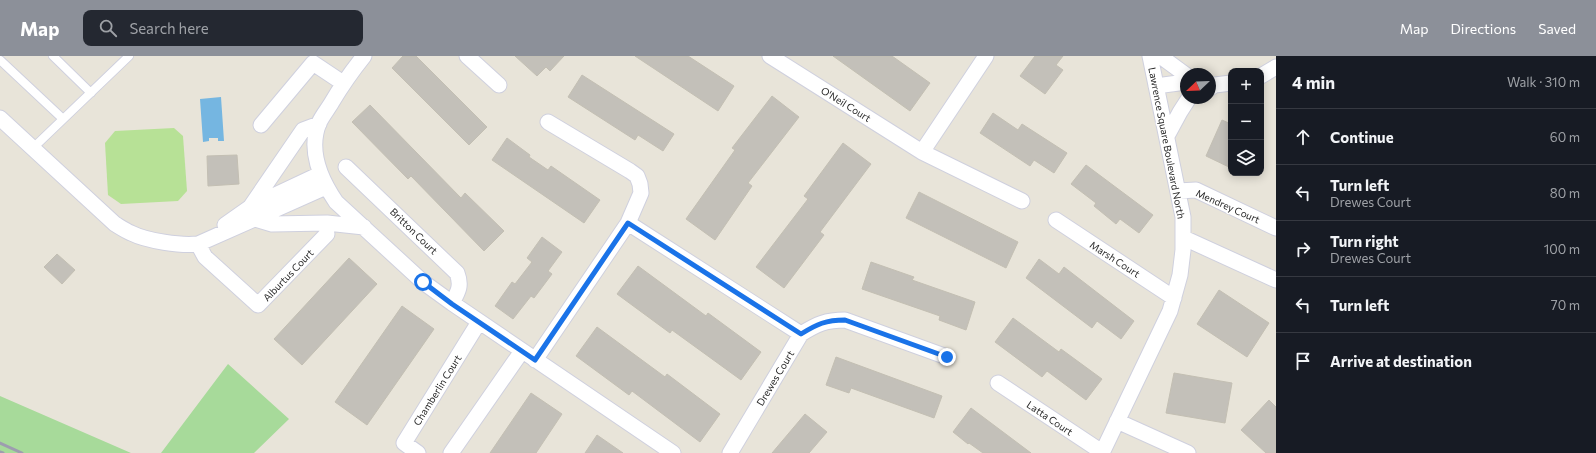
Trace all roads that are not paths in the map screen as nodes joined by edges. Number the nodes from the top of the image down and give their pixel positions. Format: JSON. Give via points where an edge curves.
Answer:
{"nodes":[{"id":1,"x":53,"y":56,"type":"edge"},
{"id":2,"x":129,"y":56,"type":"edge"},
{"id":3,"x":364,"y":56,"type":"edge"},
{"id":4,"x":467,"y":56,"type":"edge"},
{"id":5,"x":770,"y":56,"type":"edge"},
{"id":6,"x":986,"y":56,"type":"edge"},
{"id":7,"x":1150,"y":56,"type":"edge"},
{"id":8,"x":1160,"y":56,"type":"edge"},
{"id":9,"x":0,"y":60,"type":"edge"},
{"id":10,"x":1276,"y":67,"type":"edge"},
{"id":11,"x":1180,"y":71,"type":"edge"},
{"id":12,"x":1264,"y":74,"type":"edge"},
{"id":13,"x":343,"y":83,"type":"junction"},
{"id":14,"x":1180,"y":83,"type":"edge"},
{"id":15,"x":1228,"y":83,"type":"edge"},
{"id":16,"x":499,"y":85,"type":"dead end"},
{"id":17,"x":1216,"y":85,"type":"edge"},
{"id":18,"x":1156,"y":86,"type":"junction"},
{"id":19,"x":91,"y":93,"type":"junction"},
{"id":20,"x":1180,"y":100,"type":"edge"},
{"id":21,"x":1160,"y":103,"type":"junction"},
{"id":22,"x":1186,"y":104,"type":"edge"},
{"id":23,"x":0,"y":118,"type":"edge"},
{"id":24,"x":63,"y":119,"type":"junction"},
{"id":25,"x":548,"y":122,"type":"dead end"},
{"id":26,"x":319,"y":124,"type":"junction"},
{"id":27,"x":261,"y":125,"type":"dead end"},
{"id":28,"x":1167,"y":136,"type":"junction"},
{"id":29,"x":34,"y":148,"type":"junction"},
{"id":30,"x":922,"y":152,"type":"junction"},
{"id":31,"x":346,"y":167,"type":"dead end"},
{"id":32,"x":323,"y":181,"type":"junction"},
{"id":33,"x":1178,"y":190,"type":"junction"},
{"id":34,"x":1022,"y":201,"type":"dead end"},
{"id":35,"x":252,"y":213,"type":"junction"},
{"id":36,"x":1056,"y":220,"type":"dead end"},
{"id":37,"x":628,"y":223,"type":"junction"},
{"id":38,"x":364,"y":227,"type":"junction"},
{"id":39,"x":1276,"y":228,"type":"edge"},
{"id":40,"x":327,"y":234,"type":"dead end"},
{"id":41,"x":1184,"y":238,"type":"junction"},
{"id":42,"x":198,"y":244,"type":"junction"},
{"id":43,"x":1276,"y":280,"type":"edge"},
{"id":44,"x":1174,"y":298,"type":"junction"},
{"id":45,"x":452,"y":304,"type":"junction"},
{"id":46,"x":479,"y":322,"type":"junction"},
{"id":47,"x":801,"y":334,"type":"junction"},
{"id":48,"x":522,"y":351,"type":"junction"},
{"id":49,"x":947,"y":357,"type":"dead end"},
{"id":50,"x":535,"y":360,"type":"junction"},
{"id":51,"x":998,"y":383,"type":"dead end"},
{"id":52,"x":1117,"y":421,"type":"junction"},
{"id":53,"x":418,"y":453,"type":"edge"},
{"id":54,"x":452,"y":453,"type":"edge"},
{"id":55,"x":672,"y":453,"type":"edge"},
{"id":56,"x":730,"y":453,"type":"edge"},
{"id":57,"x":1102,"y":453,"type":"edge"},
{"id":58,"x":1188,"y":453,"type":"edge"}],
"edges":[{"from":1,"to":19,"type":"lane"},
{"from":2,"to":19,"type":"lane"},
{"from":3,"to":13,"type":"street"},
{"from":4,"to":16,"type":"street"},
{"from":5,"to":30,"type":"street","name":"O'Neil Court"},
{"from":6,"to":30,"type":"street"},
{"from":7,"to":18,"type":"street","name":"Lawrence Square Boulevard North"},
{"from":8,"to":11,"type":"street"},
{"from":9,"to":24,"type":"lane"},
{"from":10,"to":12,"type":"street"},
{"from":13,"to":26,"type":"street"},
{"from":13,"to":27,"type":"street","via":[[313,63]]},
{"from":14,"to":18,"type":"street"},
{"from":15,"to":17,"type":"street"},
{"from":18,"to":21,"type":"street","name":"Lawrence Square Boulevard North"},
{"from":19,"to":24,"type":"lane"},
{"from":20,"to":21,"type":"street"},
{"from":21,"to":28,"type":"street","name":"Lawrence Square Boulevard North"},
{"from":22,"to":28,"type":"street"},
{"from":23,"to":29,"type":"street"},
{"from":24,"to":29,"type":"lane"},
{"from":25,"to":37,"type":"street","via":[[637,176],[641,193]]},
{"from":26,"to":32,"type":"street","via":[[316,157]]},
{"from":26,"to":35,"type":"street","via":[[303,130]]},
{"from":28,"to":33,"type":"street","name":"Lawrence Square Boulevard North"},
{"from":29,"to":42,"type":"street","via":[[115,224],[132,234],[150,240]]},
{"from":30,"to":34,"type":"street","name":"O'Neil Court"},
{"from":31,"to":45,"type":"street","name":"Britton Court","via":[[457,273],[459,289]]},
{"from":32,"to":35,"type":"street"},
{"from":32,"to":38,"type":"street","via":[[336,202]]},
{"from":33,"to":39,"type":"street","name":"Mendrey Court","via":[[1196,190]]},
{"from":33,"to":41,"type":"street","name":"Lawrence Square Boulevard North"},
{"from":35,"to":38,"type":"street","via":[[272,224],[328,223]]},
{"from":35,"to":42,"type":"street"},
{"from":36,"to":44,"type":"street","name":"Marsh Court"},
{"from":37,"to":47,"type":"street"},
{"from":37,"to":50,"type":"street"},
{"from":38,"to":45,"type":"street","via":[[423,282]]},
{"from":40,"to":42,"type":"street","name":"Alburtus Court","via":[[258,305],[205,257]]},
{"from":41,"to":43,"type":"street"},
{"from":41,"to":44,"type":"street","name":"Lawrence Square Boulevard North","via":[[1180,275]]},
{"from":44,"to":52,"type":"street","name":"Lawrence Square Boulevard North"},
{"from":45,"to":46,"type":"street"},
{"from":46,"to":48,"type":"street"},
{"from":46,"to":53,"type":"street","name":"Chamberlin Court","via":[[404,443]]},
{"from":47,"to":49,"type":"street","via":[[818,323],[845,320]]},
{"from":47,"to":56,"type":"street","name":"Drewes Court"},
{"from":48,"to":50,"type":"street"},
{"from":48,"to":54,"type":"street"},
{"from":50,"to":55,"type":"street"},
{"from":51,"to":57,"type":"street","name":"Latta Court"},
{"from":52,"to":57,"type":"street","name":"Lawrence Square Boulevard North"},
{"from":52,"to":58,"type":"street"}]}
